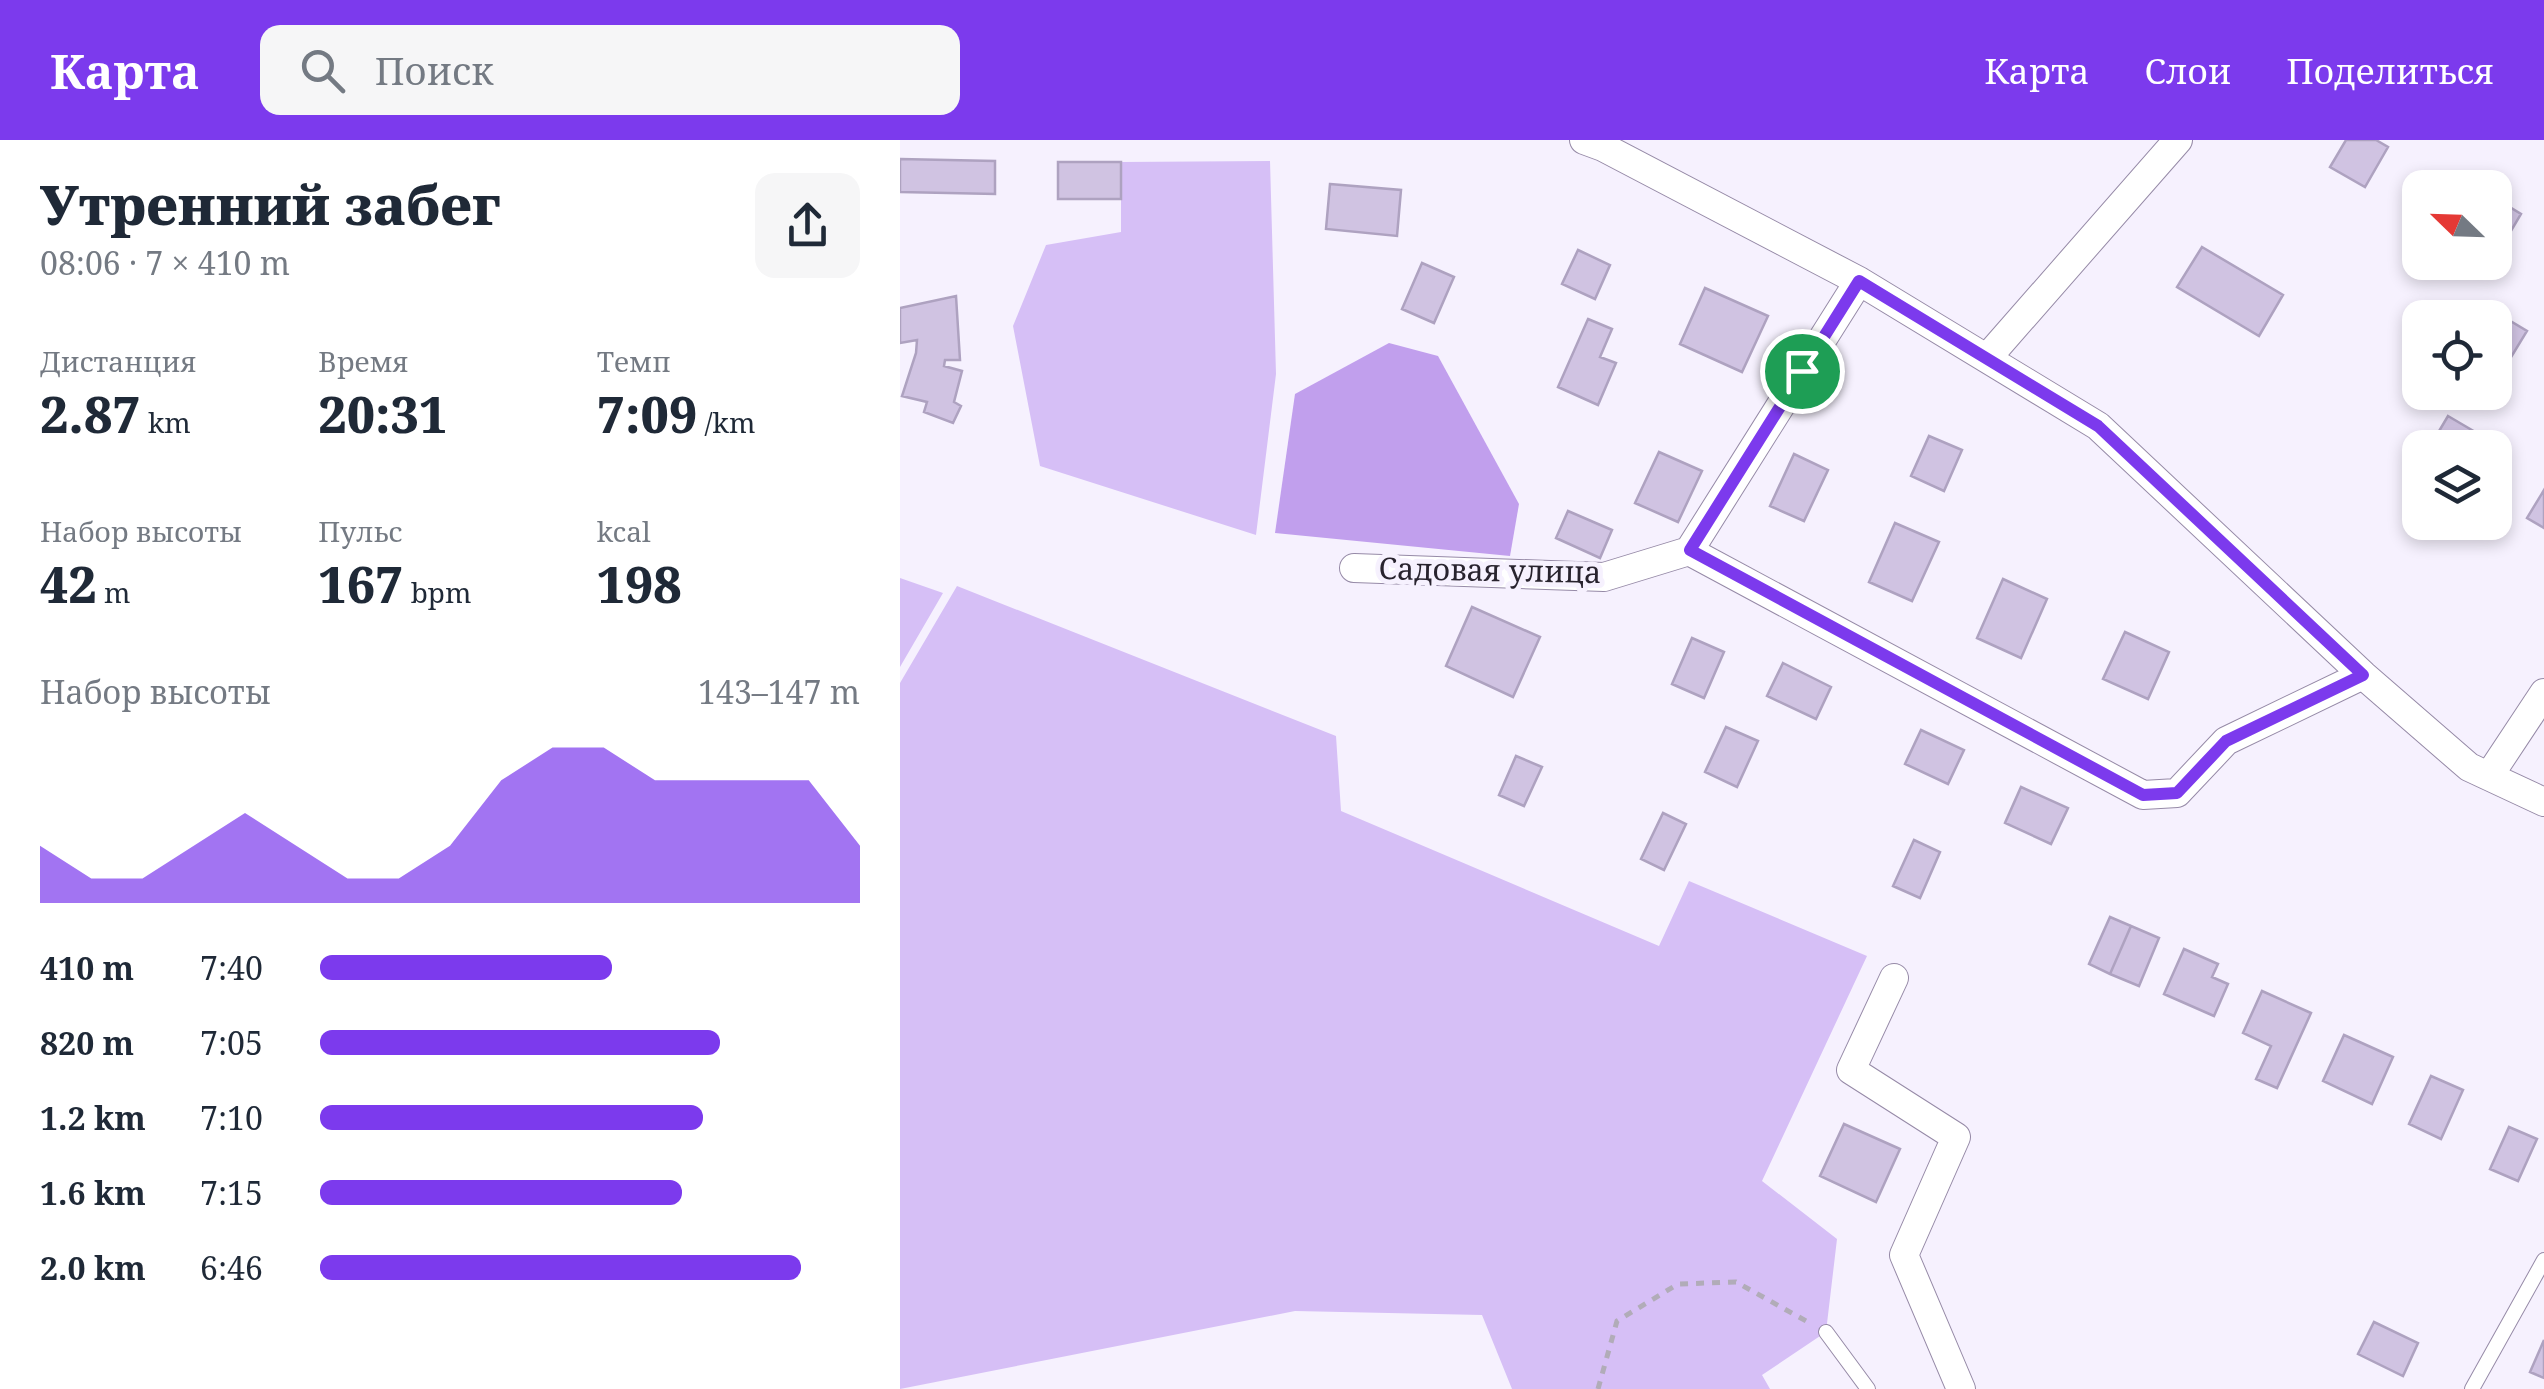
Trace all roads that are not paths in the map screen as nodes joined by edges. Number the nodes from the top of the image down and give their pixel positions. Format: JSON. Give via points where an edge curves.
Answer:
{"nodes":[{"id":1,"x":1584,"y":140,"type":"edge"},
{"id":2,"x":2178,"y":140,"type":"edge"},
{"id":3,"x":1859,"y":281,"type":"junction"},
{"id":4,"x":1987,"y":358,"type":"junction"},
{"id":5,"x":1690,"y":550,"type":"junction"},
{"id":6,"x":1354,"y":568,"type":"dead end"},
{"id":7,"x":2363,"y":675,"type":"junction"},
{"id":8,"x":2544,"y":693,"type":"edge"},
{"id":9,"x":2489,"y":776,"type":"junction"},
{"id":10,"x":2544,"y":802,"type":"edge"},
{"id":11,"x":1894,"y":978,"type":"dead end"},
{"id":12,"x":2544,"y":1260,"type":"edge"},
{"id":13,"x":1826,"y":1332,"type":"road end"},
{"id":14,"x":1868,"y":1389,"type":"edge"},
{"id":15,"x":1960,"y":1389,"type":"edge"},
{"id":16,"x":2472,"y":1389,"type":"edge"}],
"edges":[{"from":1,"to":3,"type":"street"},
{"from":2,"to":4,"type":"street"},
{"from":3,"to":4,"type":"street"},
{"from":3,"to":5,"type":"street"},
{"from":4,"to":7,"type":"street","via":[[2098,426]]},
{"from":5,"to":6,"type":"street","name":"Садовая улица","via":[[1604,577]]},
{"from":5,"to":7,"type":"street","via":[[2143,795],[2177,793],[2226,741]]},
{"from":7,"to":9,"type":"street","via":[[2469,767]]},
{"from":8,"to":9,"type":"street"},
{"from":9,"to":10,"type":"street"},
{"from":11,"to":15,"type":"street","via":[[1851,1070],[1956,1137],[1904,1255]]},
{"from":12,"to":16,"type":"lane"},
{"from":13,"to":14,"type":"lane"}]}
